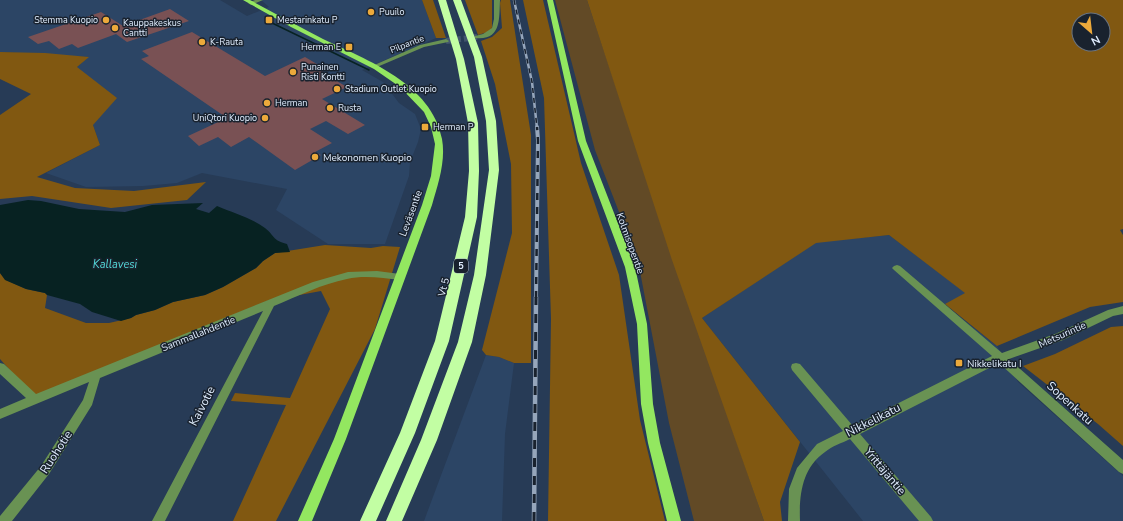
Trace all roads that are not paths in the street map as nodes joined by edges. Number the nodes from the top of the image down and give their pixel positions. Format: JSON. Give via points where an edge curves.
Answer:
{"nodes":[{"id":1,"x":260,"y":0,"type":"edge"},
{"id":2,"x":442,"y":0,"type":"edge"},
{"id":3,"x":458,"y":0,"type":"edge"},
{"id":4,"x":497,"y":0,"type":"edge"},
{"id":5,"x":550,"y":0,"type":"edge"},
{"id":6,"x":249,"y":2,"type":"edge"},
{"id":7,"x":477,"y":37,"type":"tunnel mouth"},
{"id":8,"x":446,"y":41,"type":"tunnel mouth"},
{"id":9,"x":375,"y":66,"type":"junction"},
{"id":10,"x":897,"y":268,"type":"dead end"},
{"id":11,"x":400,"y":277,"type":"junction"},
{"id":12,"x":270,"y":304,"type":"junction"},
{"id":13,"x":1123,"y":310,"type":"edge"},
{"id":14,"x":1000,"y":357,"type":"junction"},
{"id":15,"x":0,"y":367,"type":"edge"},
{"id":16,"x":796,"y":367,"type":"dead end"},
{"id":17,"x":95,"y":375,"type":"junction"},
{"id":18,"x":35,"y":400,"type":"junction"},
{"id":19,"x":0,"y":414,"type":"edge"},
{"id":20,"x":852,"y":431,"type":"junction"},
{"id":21,"x":1123,"y":468,"type":"edge"},
{"id":22,"x":4,"y":521,"type":"edge"},
{"id":23,"x":158,"y":521,"type":"edge"},
{"id":24,"x":305,"y":521,"type":"edge"},
{"id":25,"x":368,"y":521,"type":"edge"},
{"id":26,"x":394,"y":521,"type":"edge"},
{"id":27,"x":674,"y":521,"type":"edge"},
{"id":28,"x":794,"y":521,"type":"edge"},
{"id":29,"x":927,"y":521,"type":"edge"}],
"edges":[{"from":1,"to":6,"type":"street"},
{"from":2,"to":25,"type":"highway","name":"Vt 5","number":"5","via":[[460,60],[473,123],[474,171],[471,217],[442,341],[407,433]]},
{"from":3,"to":26,"type":"highway","number":"5","via":[[478,58],[490,114],[494,170],[480,275],[464,342],[429,440]]},
{"from":4,"to":7,"type":"street","via":[[497,23],[494,31]]},
{"from":5,"to":27,"type":"main road","name":"Kolmisopentie","via":[[582,141],[630,267],[642,324],[647,404]]},
{"from":6,"to":9,"type":"main road","name":"Leväsentie"},
{"from":8,"to":9,"type":"street","name":"Pilpantie","via":[[422,46]]},
{"from":9,"to":11,"type":"main road","name":"Leväsentie","via":[[418,100],[431,119],[438,139],[438,165],[432,187]]},
{"from":10,"to":14,"type":"street","name":"Sopenkatu"},
{"from":11,"to":12,"type":"street","name":"Sammallahdentie","via":[[377,274],[348,275]]},
{"from":11,"to":24,"type":"main road","name":"Leväsentie","via":[[343,432]]},
{"from":12,"to":17,"type":"street","name":"Sammallahdentie"},
{"from":12,"to":23,"type":"street","name":"Kaivotie"},
{"from":13,"to":14,"type":"street","name":"Metsurintie","via":[[1059,337]]},
{"from":14,"to":20,"type":"street","name":"Nikkelikatu"},
{"from":14,"to":21,"type":"street","name":"Sopenkatu"},
{"from":15,"to":18,"type":"street"},
{"from":16,"to":20,"type":"street","name":"Yrittäjäntie"},
{"from":17,"to":18,"type":"street","name":"Sammallahdentie"},
{"from":17,"to":22,"type":"street","name":"Ruohotie","via":[[88,402],[45,470]]},
{"from":18,"to":19,"type":"street","name":"Sammallahdentie"},
{"from":20,"to":28,"type":"street","name":"Nikkelikatu","via":[[821,448],[806,462],[793,493]]},
{"from":20,"to":29,"type":"street","name":"Yrittäjäntie"}]}
